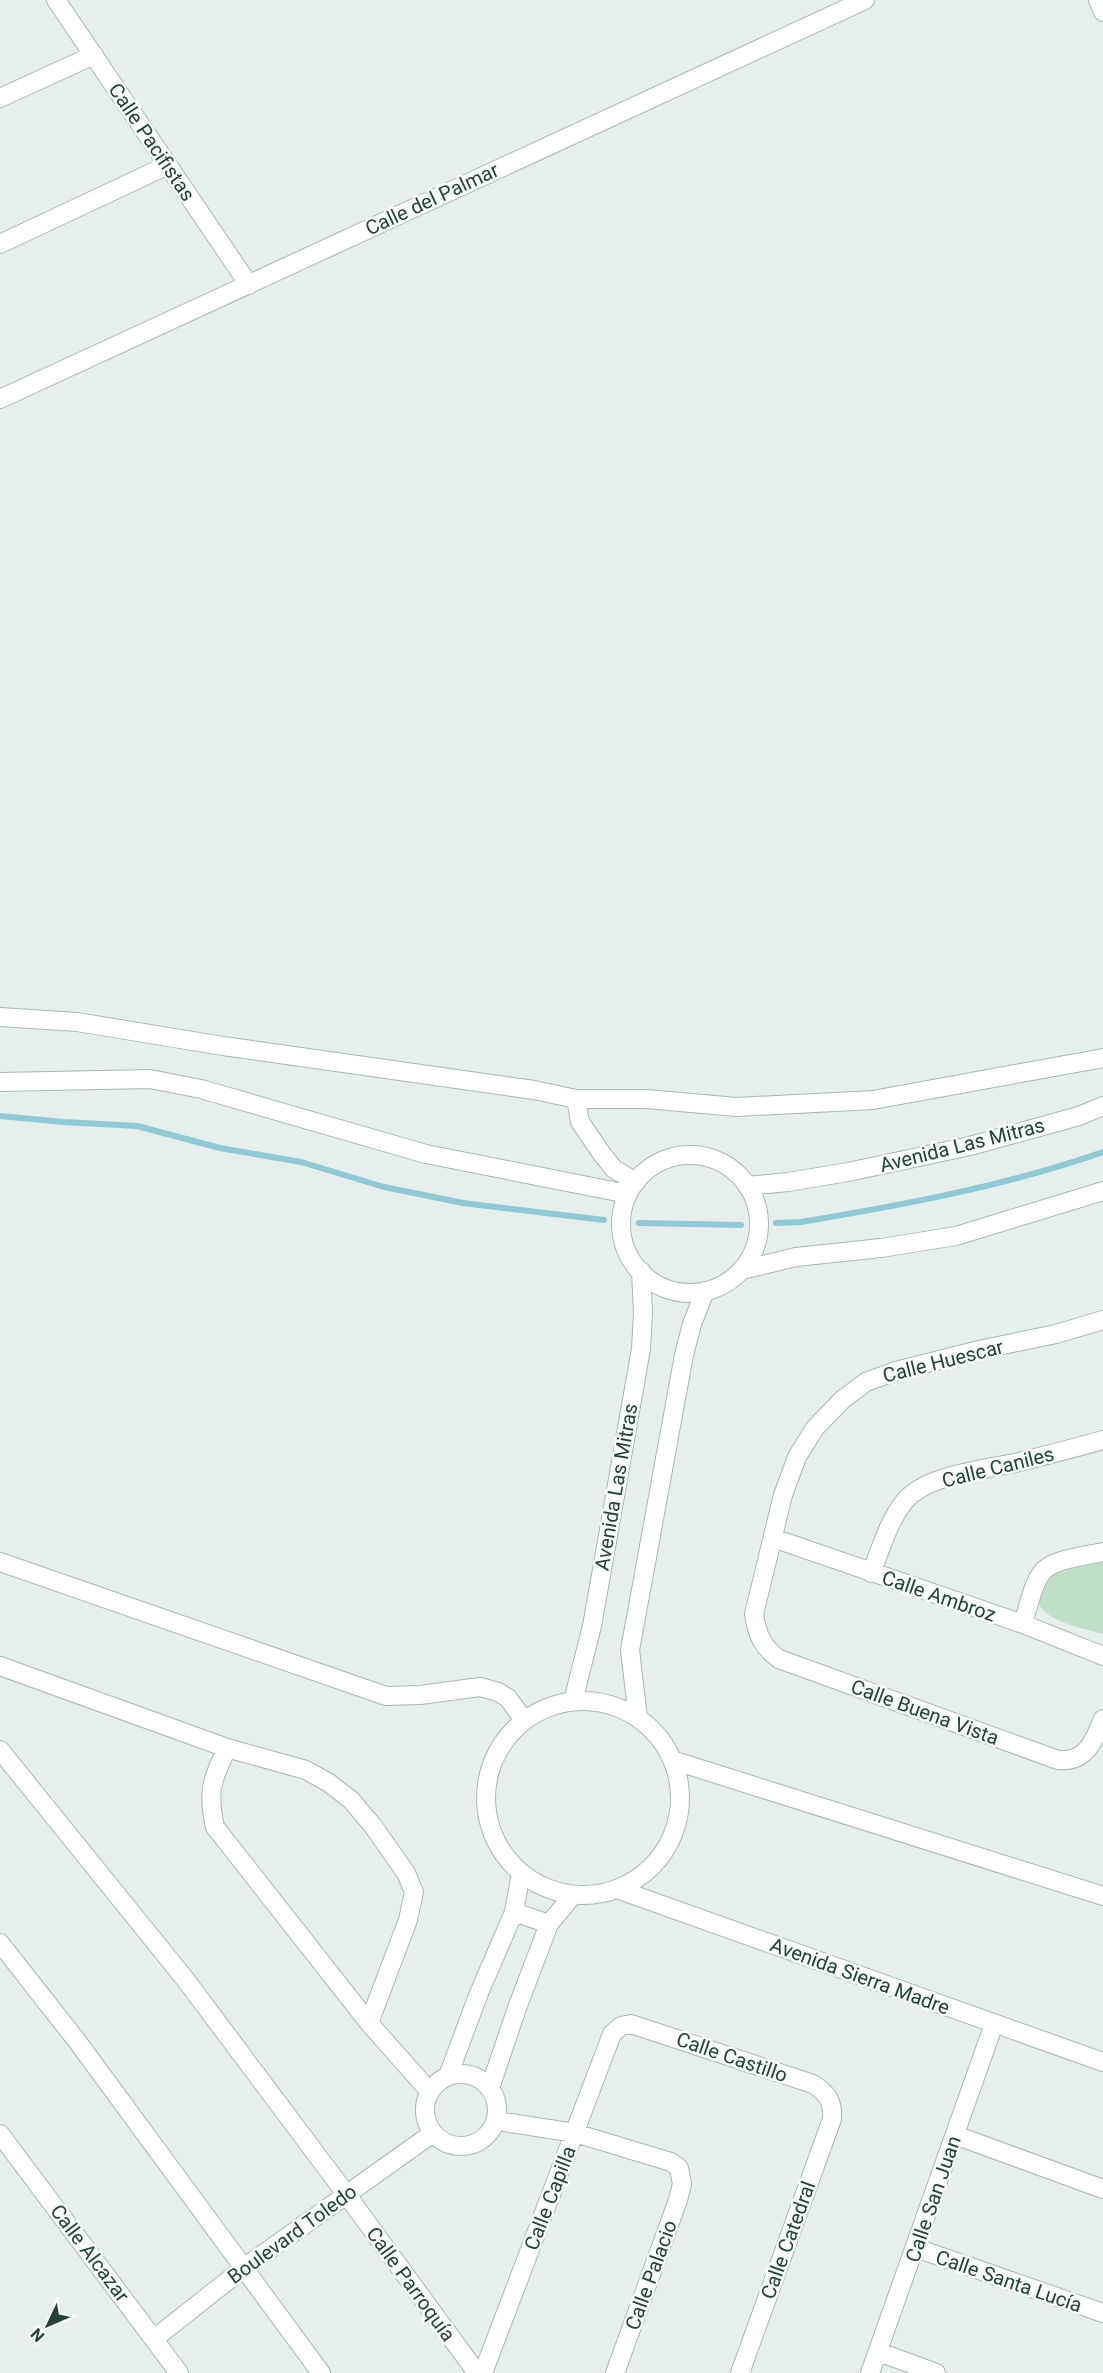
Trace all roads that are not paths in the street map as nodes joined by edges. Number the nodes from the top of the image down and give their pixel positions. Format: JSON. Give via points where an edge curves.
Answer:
{"nodes":[{"id":1,"x":56,"y":0,"type":"edge"},
{"id":2,"x":865,"y":0,"type":"edge"},
{"id":3,"x":1098,"y":0,"type":"edge"},
{"id":4,"x":1103,"y":12,"type":"edge"},
{"id":5,"x":93,"y":55,"type":"junction"},
{"id":6,"x":0,"y":98,"type":"edge"},
{"id":7,"x":168,"y":165,"type":"junction"},
{"id":8,"x":0,"y":244,"type":"edge"},
{"id":9,"x":249,"y":285,"type":"junction"},
{"id":10,"x":0,"y":399,"type":"edge"},
{"id":11,"x":0,"y":1017,"type":"edge"},
{"id":12,"x":1103,"y":1058,"type":"edge"},
{"id":13,"x":0,"y":1082,"type":"edge"},
{"id":14,"x":576,"y":1099,"type":"junction"},
{"id":15,"x":1103,"y":1107,"type":"edge"},
{"id":16,"x":747,"y":1186,"type":"junction"},
{"id":17,"x":632,"y":1188,"type":"junction"},
{"id":18,"x":1103,"y":1191,"type":"edge"},
{"id":19,"x":742,"y":1270,"type":"junction"},
{"id":20,"x":641,"y":1271,"type":"junction"},
{"id":21,"x":705,"y":1291,"type":"junction"},
{"id":22,"x":1103,"y":1320,"type":"edge"},
{"id":23,"x":1103,"y":1440,"type":"edge"},
{"id":24,"x":773,"y":1538,"type":"junction"},
{"id":25,"x":1103,"y":1552,"type":"edge"},
{"id":26,"x":0,"y":1562,"type":"edge"},
{"id":27,"x":871,"y":1572,"type":"junction"},
{"id":28,"x":754,"y":1614,"type":"joint"},
{"id":29,"x":1023,"y":1624,"type":"junction"},
{"id":30,"x":1103,"y":1656,"type":"edge"},
{"id":31,"x":0,"y":1667,"type":"edge"},
{"id":32,"x":573,"y":1701,"type":"junction"},
{"id":33,"x":638,"y":1718,"type":"junction"},
{"id":34,"x":1103,"y":1719,"type":"edge"},
{"id":35,"x":524,"y":1720,"type":"junction"},
{"id":36,"x":226,"y":1748,"type":"junction"},
{"id":37,"x":0,"y":1750,"type":"edge"},
{"id":38,"x":672,"y":1760,"type":"junction"},
{"id":39,"x":521,"y":1873,"type":"junction"},
{"id":40,"x":617,"y":1889,"type":"junction"},
{"id":41,"x":573,"y":1895,"type":"junction"},
{"id":42,"x":1103,"y":1896,"type":"edge"},
{"id":43,"x":514,"y":1912,"type":"junction"},
{"id":44,"x":549,"y":1924,"type":"junction"},
{"id":45,"x":0,"y":1943,"type":"edge"},
{"id":46,"x":369,"y":2024,"type":"junction"},
{"id":47,"x":994,"y":2024,"type":"junction"},
{"id":48,"x":621,"y":2026,"type":"joint"},
{"id":49,"x":1103,"y":2062,"type":"edge"},
{"id":50,"x":448,"y":2076,"type":"junction"},
{"id":51,"x":490,"y":2088,"type":"junction"},
{"id":52,"x":430,"y":2092,"type":"junction"},
{"id":53,"x":832,"y":2107,"type":"joint"},
{"id":54,"x":497,"y":2121,"type":"junction"},
{"id":55,"x":433,"y":2133,"type":"junction"},
{"id":56,"x":575,"y":2133,"type":"junction"},
{"id":57,"x":0,"y":2134,"type":"edge"},
{"id":58,"x":955,"y":2135,"type":"junction"},
{"id":59,"x":1103,"y":2189,"type":"edge"},
{"id":60,"x":346,"y":2194,"type":"junction"},
{"id":61,"x":916,"y":2248,"type":"junction"},
{"id":62,"x":245,"y":2267,"type":"junction"},
{"id":63,"x":1103,"y":2313,"type":"edge"},
{"id":64,"x":154,"y":2339,"type":"junction"},
{"id":65,"x":879,"y":2352,"type":"junction"},
{"id":66,"x":179,"y":2373,"type":"edge"},
{"id":67,"x":321,"y":2373,"type":"edge"},
{"id":68,"x":477,"y":2373,"type":"edge"},
{"id":69,"x":483,"y":2373,"type":"edge"},
{"id":70,"x":615,"y":2373,"type":"edge"},
{"id":71,"x":740,"y":2373,"type":"edge"},
{"id":72,"x":870,"y":2373,"type":"edge"},
{"id":73,"x":936,"y":2373,"type":"edge"}],
"edges":[{"from":1,"to":5,"type":"street","name":"Calle Pacifistas"},
{"from":2,"to":9,"type":"street","name":"Calle del Palmar"},
{"from":3,"to":4,"type":"street"},
{"from":5,"to":6,"type":"street"},
{"from":5,"to":7,"type":"street","name":"Calle Pacifistas"},
{"from":7,"to":8,"type":"street"},
{"from":7,"to":9,"type":"street","name":"Calle Pacifistas"},
{"from":9,"to":10,"type":"street","name":"Calle del Palmar"},
{"from":11,"to":14,"type":"street","via":[[77,1022]]},
{"from":12,"to":14,"type":"street","via":[[873,1100],[736,1107],[647,1099]]},
{"from":13,"to":17,"type":"street","via":[[150,1079],[201,1089],[426,1154]]},
{"from":14,"to":17,"type":"street","via":[[580,1122]]},
{"from":15,"to":16,"type":"street","name":"Avenida Las Mitras","via":[[970,1146],[848,1172]]},
{"from":16,"to":17,"type":"street","via":[[725,1165],[697,1156],[668,1159],[645,1172]]},
{"from":16,"to":19,"type":"street","via":[[758,1214],[759,1229]]},
{"from":17,"to":20,"type":"street","via":[[622,1213],[622,1234]]},
{"from":18,"to":19,"type":"street","via":[[956,1236],[796,1257]]},
{"from":19,"to":21,"type":"street"},
{"from":20,"to":21,"type":"street","via":[[651,1281],[677,1292]]},
{"from":20,"to":32,"type":"street","name":"Avenida Las Mitras","via":[[641,1349],[592,1626]]},
{"from":21,"to":33,"type":"street","via":[[684,1355],[630,1650]]},
{"from":22,"to":24,"type":"street","name":"Calle Huescar","via":[[918,1365],[866,1382],[815,1428],[797,1456]]},
{"from":23,"to":27,"type":"street","name":"Calle Caniles","via":[[925,1486],[905,1500]]},
{"from":24,"to":27,"type":"street","name":"Calle Ambroz"},
{"from":24,"to":28,"type":"street","name":"Calle Huescar"},
{"from":25,"to":29,"type":"street","via":[[1054,1562],[1042,1570]]},
{"from":26,"to":35,"type":"street","via":[[386,1696],[480,1687],[498,1692],[508,1698]]},
{"from":27,"to":29,"type":"street","name":"Calle Ambroz"},
{"from":28,"to":34,"type":"street","name":"Calle Buena Vista","via":[[764,1645],[779,1659],[1058,1760],[1083,1755],[1092,1745]]},
{"from":29,"to":30,"type":"street","name":"Calle Ambroz"},
{"from":31,"to":36,"type":"street"},
{"from":32,"to":33,"type":"street","via":[[607,1704]]},
{"from":32,"to":35,"type":"street","via":[[547,1707]]},
{"from":33,"to":38,"type":"street","via":[[658,1736]]},
{"from":35,"to":39,"type":"street","via":[[500,1745],[485,1795],[491,1830],[508,1861]]},
{"from":36,"to":46,"type":"street","via":[[210,1794],[215,1827]]},
{"from":36,"to":46,"type":"street","via":[[306,1770],[328,1783],[366,1817],[406,1873],[414,1892],[408,1920]]},
{"from":37,"to":60,"type":"street","name":"Calle Parroquía","via":[[185,1979]]},
{"from":38,"to":40,"type":"street","via":[[680,1795],[675,1831],[657,1862]]},
{"from":38,"to":42,"type":"street"},
{"from":39,"to":41,"type":"street","via":[[537,1884]]},
{"from":39,"to":43,"type":"street"},
{"from":40,"to":41,"type":"street"},
{"from":40,"to":47,"type":"street","name":"Avenida Sierra Madre"},
{"from":41,"to":44,"type":"street"},
{"from":43,"to":44,"type":"street"},
{"from":43,"to":50,"type":"street"},
{"from":44,"to":51,"type":"street"},
{"from":45,"to":62,"type":"street"},
{"from":46,"to":52,"type":"street"},
{"from":47,"to":49,"type":"street","name":"Avenida Sierra Madre"},
{"from":47,"to":58,"type":"street","name":"Calle San Juan"},
{"from":48,"to":53,"type":"street","name":"Calle Castillo","via":[[641,2026],[813,2084],[826,2092]]},
{"from":48,"to":56,"type":"street","name":"Calle Capilla","via":[[612,2034]]},
{"from":50,"to":51,"type":"street","via":[[471,2075]]},
{"from":50,"to":52,"type":"street"},
{"from":51,"to":54,"type":"street","via":[[498,2109]]},
{"from":52,"to":55,"type":"street","via":[[425,2113]]},
{"from":53,"to":71,"type":"street","name":"Calle Catedral","via":[[832,2119]]},
{"from":54,"to":55,"type":"street","via":[[492,2131],[474,2145],[452,2146]]},
{"from":54,"to":56,"type":"street"},
{"from":55,"to":60,"type":"street","name":"Boulevard Toledo"},
{"from":56,"to":69,"type":"street","name":"Calle Capilla"},
{"from":56,"to":70,"type":"street","name":"Calle Palacio","via":[[671,2162],[682,2176],[678,2200]]},
{"from":57,"to":64,"type":"street","name":"Calle Alcazar"},
{"from":58,"to":59,"type":"street"},
{"from":58,"to":61,"type":"street","name":"Calle San Juan"},
{"from":60,"to":62,"type":"street","name":"Boulevard Toledo"},
{"from":60,"to":68,"type":"street","name":"Calle Parroquía"},
{"from":61,"to":63,"type":"street","name":"Calle Santa Lucía"},
{"from":61,"to":65,"type":"street","name":"Calle San Juan"},
{"from":62,"to":64,"type":"street","name":"Boulevard Toledo"},
{"from":62,"to":67,"type":"street"},
{"from":64,"to":66,"type":"street","name":"Calle Alcazar"},
{"from":65,"to":72,"type":"street","name":"Calle San Juan"},
{"from":65,"to":73,"type":"street"}]}
